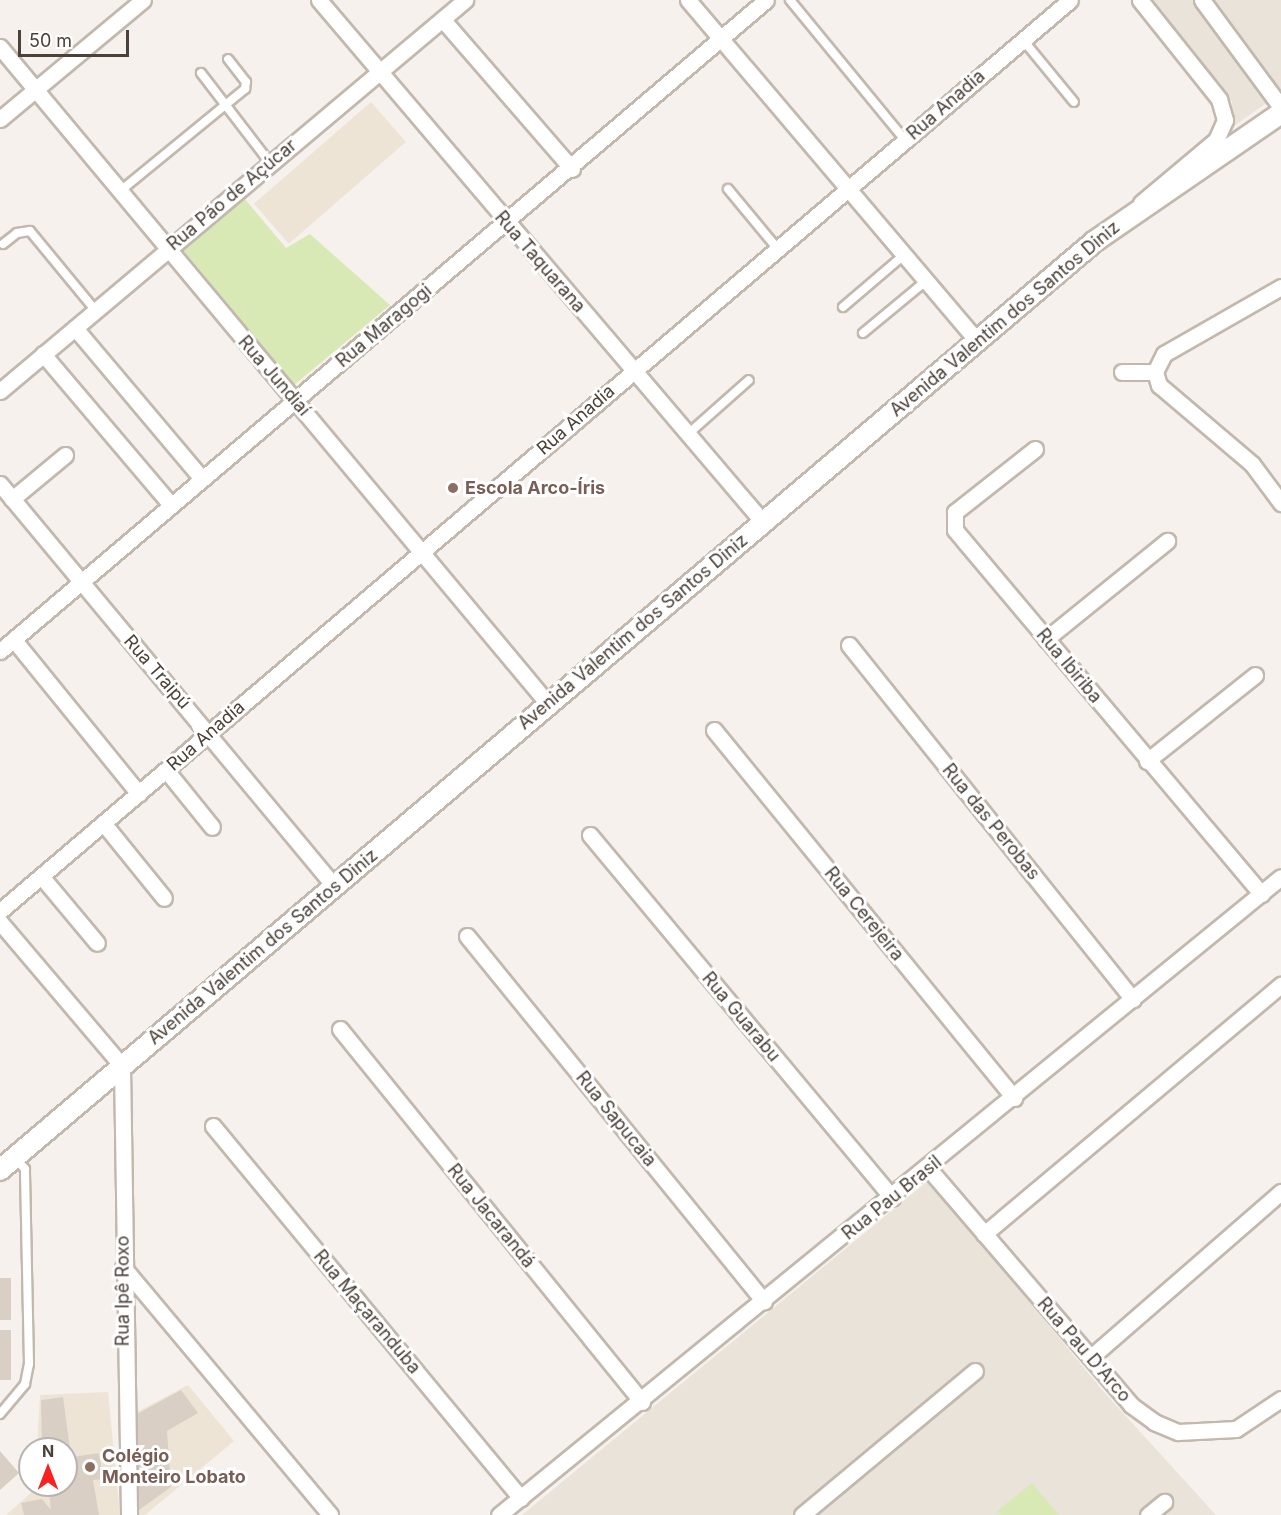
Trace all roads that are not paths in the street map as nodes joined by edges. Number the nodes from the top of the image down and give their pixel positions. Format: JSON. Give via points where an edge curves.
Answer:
{"nodes":[{"id":1,"x":142,"y":0,"type":"edge"},
{"id":2,"x":319,"y":0,"type":"edge"},
{"id":3,"x":465,"y":0,"type":"edge"},
{"id":4,"x":688,"y":0,"type":"edge"},
{"id":5,"x":766,"y":0,"type":"edge"},
{"id":6,"x":790,"y":0,"type":"edge"},
{"id":7,"x":1070,"y":0,"type":"edge"},
{"id":8,"x":1140,"y":0,"type":"edge"},
{"id":9,"x":1202,"y":0,"type":"edge"},
{"id":10,"x":443,"y":20,"type":"junction"},
{"id":11,"x":720,"y":38,"type":"junction"},
{"id":12,"x":1023,"y":40,"type":"junction"},
{"id":13,"x":1,"y":50,"type":"edge"},
{"id":14,"x":228,"y":59,"type":"dead end"},
{"id":15,"x":380,"y":72,"type":"junction"},
{"id":16,"x":201,"y":73,"type":"dead end"},
{"id":17,"x":36,"y":89,"type":"junction"},
{"id":18,"x":1074,"y":102,"type":"dead end"},
{"id":19,"x":226,"y":104,"type":"junction"},
{"id":20,"x":1281,"y":107,"type":"edge"},
{"id":21,"x":1281,"y":113,"type":"edge"},
{"id":22,"x":0,"y":119,"type":"edge"},
{"id":23,"x":905,"y":140,"type":"junction"},
{"id":24,"x":270,"y":163,"type":"junction"},
{"id":25,"x":572,"y":169,"type":"junction"},
{"id":26,"x":850,"y":188,"type":"junction"},
{"id":27,"x":728,"y":189,"type":"dead end"},
{"id":28,"x":119,"y":192,"type":"junction"},
{"id":29,"x":1133,"y":213,"type":"junction"},
{"id":30,"x":507,"y":223,"type":"junction"},
{"id":31,"x":3,"y":244,"type":"dead end"},
{"id":32,"x":777,"y":248,"type":"junction"},
{"id":33,"x":167,"y":250,"type":"junction"},
{"id":34,"x":905,"y":254,"type":"junction"},
{"id":35,"x":927,"y":280,"type":"junction"},
{"id":36,"x":1281,"y":287,"type":"edge"},
{"id":37,"x":843,"y":307,"type":"dead end"},
{"id":38,"x":96,"y":311,"type":"junction"},
{"id":39,"x":75,"y":328,"type":"junction"},
{"id":40,"x":863,"y":333,"type":"dead end"},
{"id":41,"x":977,"y":341,"type":"junction"},
{"id":42,"x":43,"y":354,"type":"junction"},
{"id":43,"x":633,"y":370,"type":"junction"},
{"id":44,"x":1122,"y":372,"type":"dead end"},
{"id":45,"x":1155,"y":372,"type":"junction"},
{"id":46,"x":749,"y":380,"type":"dead end"},
{"id":47,"x":0,"y":391,"type":"edge"},
{"id":48,"x":295,"y":400,"type":"junction"},
{"id":49,"x":688,"y":434,"type":"junction"},
{"id":50,"x":1035,"y":449,"type":"dead end"},
{"id":51,"x":64,"y":455,"type":"dead end"},
{"id":52,"x":202,"y":479,"type":"junction"},
{"id":53,"x":0,"y":484,"type":"edge"},
{"id":54,"x":12,"y":499,"type":"junction"},
{"id":55,"x":1281,"y":503,"type":"edge"},
{"id":56,"x":171,"y":505,"type":"junction"},
{"id":57,"x":763,"y":522,"type":"junction"},
{"id":58,"x":1167,"y":541,"type":"dead end"},
{"id":59,"x":424,"y":550,"type":"junction"},
{"id":60,"x":82,"y":582,"type":"junction"},
{"id":61,"x":1046,"y":639,"type":"junction"},
{"id":62,"x":14,"y":640,"type":"junction"},
{"id":63,"x":849,"y":645,"type":"dead end"},
{"id":64,"x":0,"y":651,"type":"edge"},
{"id":65,"x":1255,"y":675,"type":"dead end"},
{"id":66,"x":549,"y":705,"type":"junction"},
{"id":67,"x":714,"y":730,"type":"dead end"},
{"id":68,"x":209,"y":732,"type":"junction"},
{"id":69,"x":1147,"y":761,"type":"junction"},
{"id":70,"x":166,"y":770,"type":"junction"},
{"id":71,"x":139,"y":794,"type":"junction"},
{"id":72,"x":104,"y":824,"type":"junction"},
{"id":73,"x":212,"y":827,"type":"dead end"},
{"id":74,"x":590,"y":835,"type":"dead end"},
{"id":75,"x":41,"y":876,"type":"junction"},
{"id":76,"x":1281,"y":876,"type":"edge"},
{"id":77,"x":335,"y":887,"type":"junction"},
{"id":78,"x":1262,"y":894,"type":"junction"},
{"id":79,"x":164,"y":898,"type":"dead end"},
{"id":80,"x":0,"y":910,"type":"edge"},
{"id":81,"x":0,"y":922,"type":"edge"},
{"id":82,"x":467,"y":936,"type":"dead end"},
{"id":83,"x":98,"y":943,"type":"dead end"},
{"id":84,"x":1281,"y":985,"type":"edge"},
{"id":85,"x":1133,"y":999,"type":"junction"},
{"id":86,"x":340,"y":1029,"type":"dead end"},
{"id":87,"x":122,"y":1066,"type":"junction"},
{"id":88,"x":1014,"y":1098,"type":"junction"},
{"id":89,"x":213,"y":1126,"type":"dead end"},
{"id":90,"x":8,"y":1164,"type":"edge"},
{"id":91,"x":929,"y":1169,"type":"junction"},
{"id":92,"x":1281,"y":1192,"type":"edge"},
{"id":93,"x":892,"y":1198,"type":"junction"},
{"id":94,"x":984,"y":1234,"type":"junction"},
{"id":95,"x":123,"y":1267,"type":"junction"},
{"id":96,"x":141,"y":1289,"type":"junction"},
{"id":97,"x":123,"y":1290,"type":"junction"},
{"id":98,"x":764,"y":1302,"type":"junction"},
{"id":99,"x":1091,"y":1357,"type":"junction"},
{"id":100,"x":975,"y":1371,"type":"dead end"},
{"id":101,"x":1281,"y":1399,"type":"edge"},
{"id":102,"x":642,"y":1402,"type":"junction"},
{"id":103,"x":0,"y":1414,"type":"edge"},
{"id":104,"x":521,"y":1498,"type":"junction"},
{"id":105,"x":1164,"y":1502,"type":"dead end"},
{"id":106,"x":129,"y":1515,"type":"edge"},
{"id":107,"x":330,"y":1515,"type":"edge"},
{"id":108,"x":499,"y":1515,"type":"edge"},
{"id":109,"x":802,"y":1515,"type":"edge"},
{"id":110,"x":1148,"y":1515,"type":"edge"}],
"edges":[{"from":1,"to":17,"type":"street"},
{"from":2,"to":15,"type":"street","name":"Rua Taquarana"},
{"from":3,"to":10,"type":"street","name":"Rua Pão de Açúcar"},
{"from":4,"to":11,"type":"street"},
{"from":5,"to":11,"type":"street","name":"Rua Maragogi"},
{"from":6,"to":23,"type":"lane"},
{"from":7,"to":12,"type":"street","name":"Rua Anadia"},
{"from":8,"to":29,"type":"street","via":[[1219,99],[1225,126]]},
{"from":9,"to":20,"type":"street"},
{"from":10,"to":15,"type":"street","name":"Rua Pão de Açúcar"},
{"from":10,"to":25,"type":"street"},
{"from":11,"to":25,"type":"street","name":"Rua Maragogi"},
{"from":11,"to":26,"type":"street"},
{"from":12,"to":18,"type":"lane"},
{"from":12,"to":23,"type":"street","name":"Rua Anadia"},
{"from":13,"to":17,"type":"street","name":"Rua Jundiaí"},
{"from":14,"to":19,"type":"lane","via":[[247,85]]},
{"from":15,"to":24,"type":"street","name":"Rua Pão de Açúcar"},
{"from":15,"to":30,"type":"street","name":"Rua Taquarana"},
{"from":16,"to":19,"type":"lane"},
{"from":17,"to":22,"type":"street"},
{"from":17,"to":28,"type":"street","name":"Rua Jundiaí"},
{"from":19,"to":24,"type":"lane"},
{"from":19,"to":28,"type":"lane"},
{"from":21,"to":29,"type":"street","name":"Avenida Valentim dos Santos Diniz","via":[[1201,173]]},
{"from":23,"to":26,"type":"street","name":"Rua Anadia"},
{"from":24,"to":33,"type":"street","name":"Rua Pão de Açúcar"},
{"from":25,"to":30,"type":"street","name":"Rua Maragogi"},
{"from":26,"to":32,"type":"street","name":"Rua Anadia"},
{"from":26,"to":34,"type":"street"},
{"from":27,"to":32,"type":"lane"},
{"from":28,"to":33,"type":"street","name":"Rua Jundiaí"},
{"from":29,"to":41,"type":"street","name":"Avenida Valentim dos Santos Diniz"},
{"from":30,"to":43,"type":"street","name":"Rua Taquarana"},
{"from":30,"to":48,"type":"street","name":"Rua Maragogi"},
{"from":31,"to":38,"type":"lane","via":[[30,231]]},
{"from":32,"to":43,"type":"street","name":"Rua Anadia"},
{"from":33,"to":38,"type":"street","name":"Rua Pão de Açúcar"},
{"from":33,"to":48,"type":"street","name":"Rua Jundiaí"},
{"from":34,"to":35,"type":"street"},
{"from":34,"to":37,"type":"lane"},
{"from":35,"to":40,"type":"lane"},
{"from":35,"to":41,"type":"street"},
{"from":36,"to":45,"type":"street","via":[[1164,354]]},
{"from":38,"to":39,"type":"street","name":"Rua Pão de Açúcar"},
{"from":39,"to":42,"type":"street","name":"Rua Pão de Açúcar"},
{"from":39,"to":52,"type":"street"},
{"from":41,"to":57,"type":"street","name":"Avenida Valentim dos Santos Diniz"},
{"from":42,"to":47,"type":"street","name":"Rua Pão de Açúcar"},
{"from":42,"to":56,"type":"street"},
{"from":43,"to":49,"type":"street","name":"Rua Taquarana"},
{"from":43,"to":59,"type":"street","name":"Rua Anadia"},
{"from":44,"to":45,"type":"street"},
{"from":45,"to":55,"type":"street","via":[[1159,385],[1252,464]]},
{"from":46,"to":49,"type":"lane"},
{"from":48,"to":52,"type":"street","name":"Rua Maragogi"},
{"from":48,"to":59,"type":"street","name":"Rua Jundiaí"},
{"from":49,"to":57,"type":"street","name":"Rua Taquarana"},
{"from":50,"to":61,"type":"street","name":"Rua Ibiriba","via":[[953,519],[955,530]]},
{"from":51,"to":54,"type":"street"},
{"from":52,"to":56,"type":"street","name":"Rua Maragogi"},
{"from":53,"to":54,"type":"street","name":"Rua Traipú"},
{"from":54,"to":60,"type":"street","name":"Rua Traipú"},
{"from":56,"to":60,"type":"street","name":"Rua Maragogi"},
{"from":57,"to":66,"type":"street","name":"Avenida Valentim dos Santos Diniz"},
{"from":58,"to":61,"type":"street"},
{"from":59,"to":66,"type":"street","name":"Rua Jundiaí"},
{"from":59,"to":68,"type":"street","name":"Rua Anadia"},
{"from":60,"to":62,"type":"street","name":"Rua Maragogi"},
{"from":60,"to":68,"type":"street","name":"Rua Traipú"},
{"from":61,"to":69,"type":"street","name":"Rua Ibiriba"},
{"from":62,"to":64,"type":"street","name":"Rua Maragogi"},
{"from":62,"to":71,"type":"street"},
{"from":63,"to":85,"type":"street","name":"Rua das Perobas"},
{"from":65,"to":69,"type":"street"},
{"from":66,"to":77,"type":"street","name":"Avenida Valentim dos Santos Diniz"},
{"from":67,"to":88,"type":"street","name":"Rua Cerejeira"},
{"from":68,"to":70,"type":"street","name":"Rua Anadia"},
{"from":68,"to":77,"type":"street","name":"Rua Traipú"},
{"from":69,"to":78,"type":"street","name":"Rua Ibiriba"},
{"from":70,"to":71,"type":"street","name":"Rua Anadia"},
{"from":70,"to":73,"type":"street"},
{"from":71,"to":72,"type":"street","name":"Rua Anadia"},
{"from":72,"to":75,"type":"street","name":"Rua Anadia"},
{"from":72,"to":79,"type":"street"},
{"from":74,"to":93,"type":"street","name":"Rua Guarabu"},
{"from":75,"to":80,"type":"street","name":"Rua Anadia"},
{"from":75,"to":83,"type":"street"},
{"from":76,"to":78,"type":"street","name":"Rua Pau Brasil"},
{"from":77,"to":87,"type":"street","name":"Avenida Valentim dos Santos Diniz"},
{"from":78,"to":85,"type":"street","name":"Rua Pau Brasil"},
{"from":81,"to":87,"type":"street"},
{"from":82,"to":98,"type":"street","name":"Rua Sapucaia"},
{"from":84,"to":94,"type":"street"},
{"from":85,"to":88,"type":"street","name":"Rua Pau Brasil"},
{"from":86,"to":102,"type":"street","name":"Rua Jacarandá"},
{"from":87,"to":90,"type":"street","name":"Avenida Valentim dos Santos Diniz"},
{"from":87,"to":95,"type":"street","name":"Rua Ipê Roxo"},
{"from":88,"to":91,"type":"street","name":"Rua Pau Brasil"},
{"from":89,"to":104,"type":"street","name":"Rua Maçaranduba"},
{"from":90,"to":103,"type":"lane","via":[[25,1169],[29,1364],[25,1384]]},
{"from":91,"to":93,"type":"street","name":"Rua Pau Brasil"},
{"from":91,"to":94,"type":"street","name":"Rua Pau D'Arco"},
{"from":92,"to":99,"type":"street"},
{"from":93,"to":98,"type":"street","name":"Rua Pau Brasil"},
{"from":94,"to":99,"type":"street","name":"Rua Pau D'Arco"},
{"from":95,"to":96,"type":"street"},
{"from":95,"to":97,"type":"street","name":"Rua Ipê Roxo"},
{"from":96,"to":97,"type":"street"},
{"from":96,"to":107,"type":"street"},
{"from":97,"to":106,"type":"street","name":"Rua Ipê Roxo"},
{"from":98,"to":102,"type":"street","name":"Rua Pau Brasil"},
{"from":99,"to":101,"type":"street","name":"Rua Pau D'Arco","via":[[1131,1405],[1178,1432],[1236,1429]]},
{"from":100,"to":109,"type":"street"},
{"from":102,"to":104,"type":"street","name":"Rua Pau Brasil"},
{"from":104,"to":108,"type":"street","name":"Rua Pau Brasil"},
{"from":105,"to":110,"type":"street"}]}
